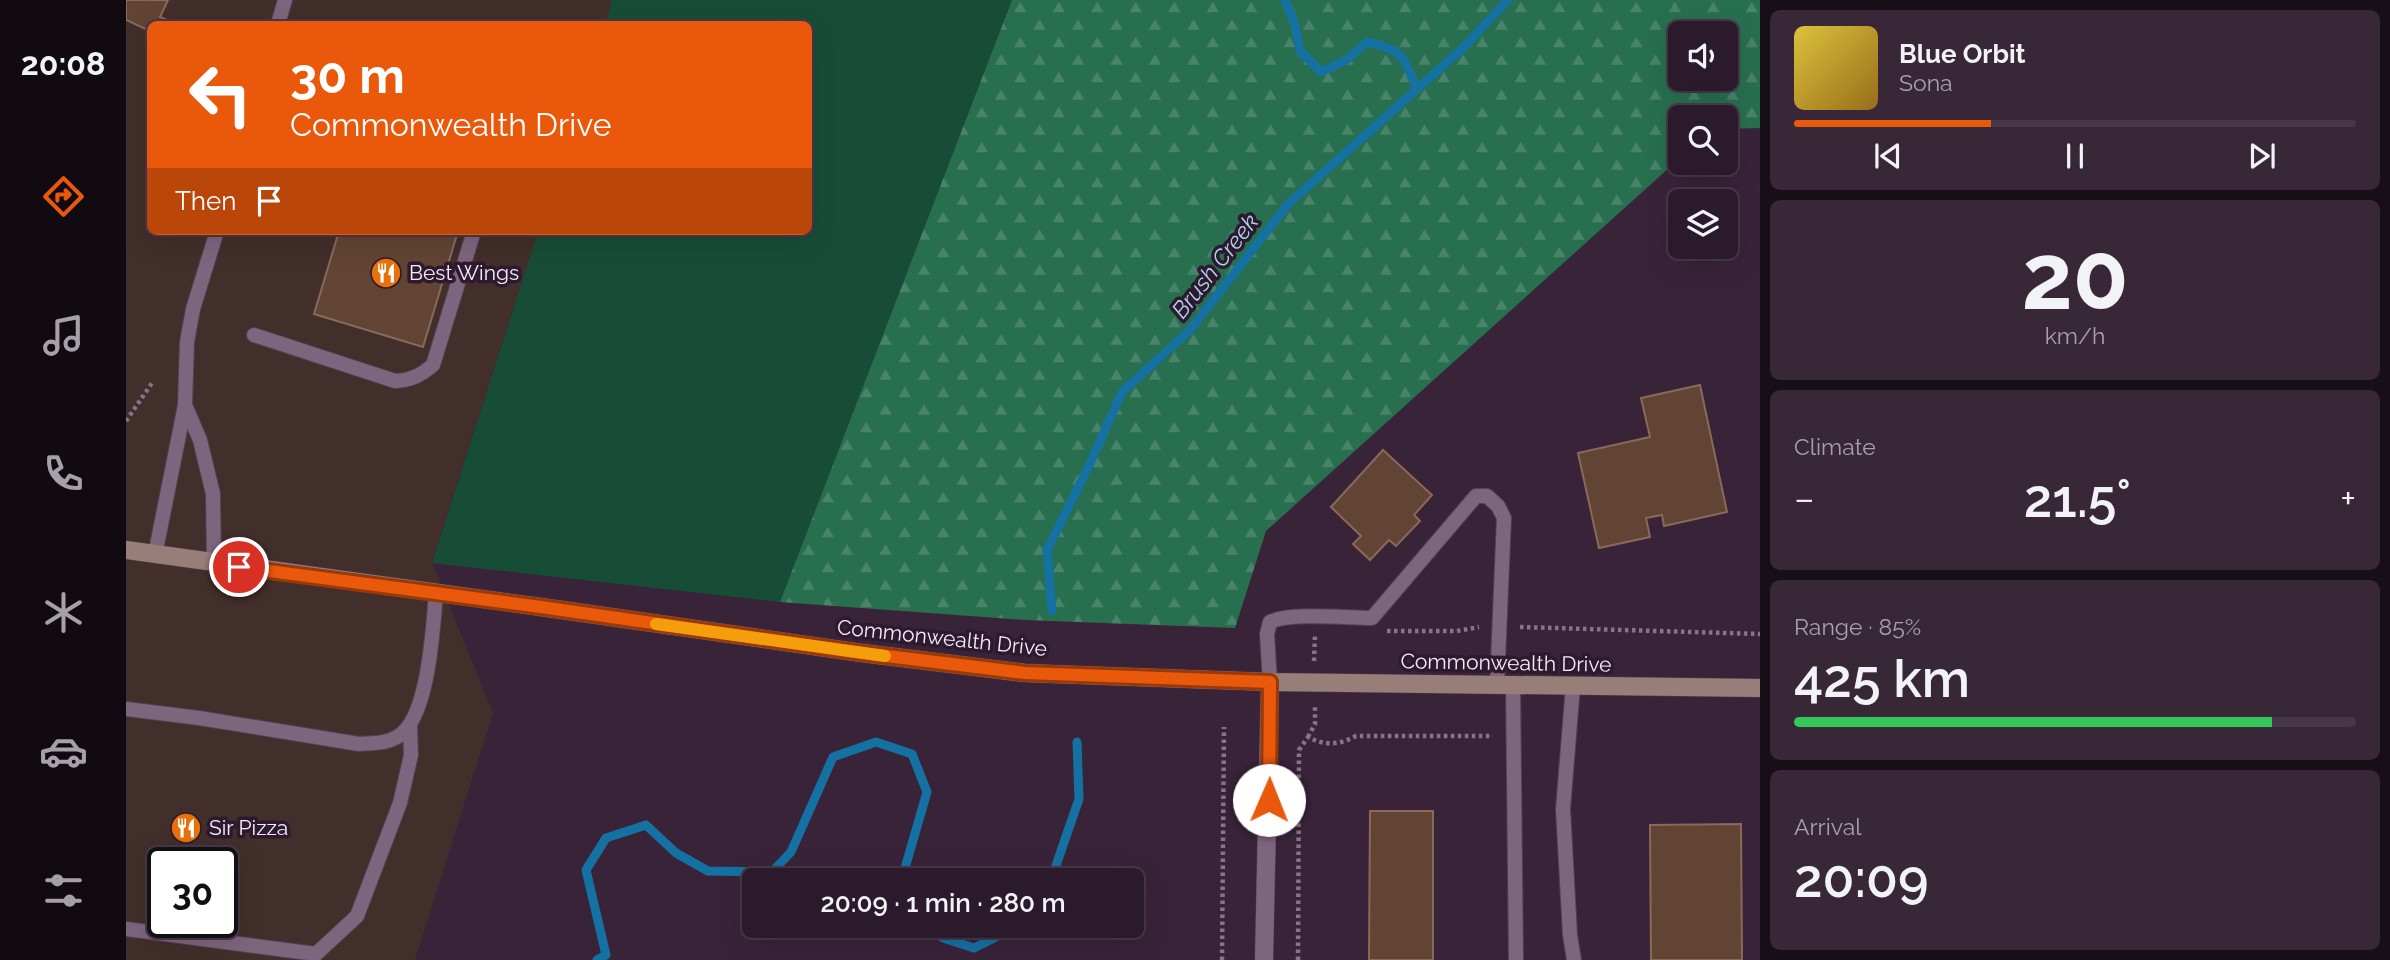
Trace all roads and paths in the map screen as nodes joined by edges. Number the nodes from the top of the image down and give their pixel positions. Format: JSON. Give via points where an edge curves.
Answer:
{"nodes":[{"id":1,"x":285,"y":0,"type":"edge"},
{"id":2,"x":279,"y":21,"type":"edge"},
{"id":3,"x":216,"y":235,"type":"edge"},
{"id":4,"x":473,"y":235,"type":"edge"},
{"id":5,"x":254,"y":335,"type":"dead end"},
{"id":6,"x":152,"y":383,"type":"dead end"},
{"id":7,"x":184,"y":405,"type":"junction"},
{"id":8,"x":126,"y":421,"type":"edge"},
{"id":9,"x":126,"y":550,"type":"edge"},
{"id":10,"x":155,"y":555,"type":"junction"},
{"id":11,"x":214,"y":564,"type":"junction"},
{"id":12,"x":436,"y":593,"type":"junction"},
{"id":13,"x":1270,"y":682,"type":"junction"},
{"id":14,"x":1505,"y":685,"type":"junction"},
{"id":15,"x":1573,"y":686,"type":"junction"},
{"id":16,"x":1760,"y":688,"type":"edge"},
{"id":17,"x":126,"y":709,"type":"edge"},
{"id":18,"x":410,"y":725,"type":"junction"},
{"id":19,"x":1224,"y":727,"type":"dead end"},
{"id":20,"x":1494,"y":736,"type":"dead end"},
{"id":21,"x":126,"y":929,"type":"edge"},
{"id":22,"x":1222,"y":960,"type":"edge"},
{"id":23,"x":1264,"y":960,"type":"edge"},
{"id":24,"x":1298,"y":960,"type":"edge"},
{"id":25,"x":1516,"y":960,"type":"edge"},
{"id":26,"x":1574,"y":960,"type":"edge"}],
"edges":[{"from":1,"to":2,"type":"lane"},
{"from":3,"to":7,"type":"lane","via":[[193,309]]},
{"from":4,"to":5,"type":"lane","via":[[433,365],[421,375],[395,381]]},
{"from":6,"to":8,"type":"path"},
{"from":7,"to":10,"type":"lane"},
{"from":7,"to":11,"type":"lane","via":[[200,440],[213,494]]},
{"from":9,"to":10,"type":"street","name":"Commonwealth Drive"},
{"from":10,"to":11,"type":"street","name":"Commonwealth Drive"},
{"from":11,"to":12,"type":"street","name":"Commonwealth Drive"},
{"from":12,"to":13,"type":"street","name":"Commonwealth Drive","via":[[1025,673]]},
{"from":12,"to":18,"type":"lane","via":[[425,684]]},
{"from":13,"to":14,"type":"street","name":"Commonwealth Drive"},
{"from":13,"to":14,"type":"lane","via":[[1270,622],[1372,618],[1476,496],[1487,496],[1504,517]]},
{"from":13,"to":23,"type":"street"},
{"from":14,"to":15,"type":"street","name":"Commonwealth Drive"},
{"from":14,"to":25,"type":"lane"},
{"from":15,"to":16,"type":"street","name":"Commonwealth Drive"},
{"from":15,"to":26,"type":"lane","via":[[1563,809]]},
{"from":17,"to":18,"type":"lane","via":[[359,744],[399,737]]},
{"from":18,"to":21,"type":"lane","via":[[411,755],[400,803],[357,916],[316,954]]},
{"from":19,"to":22,"type":"path"},
{"from":20,"to":24,"type":"path","via":[[1356,736],[1341,744],[1318,743],[1308,737],[1299,750]]}]}
